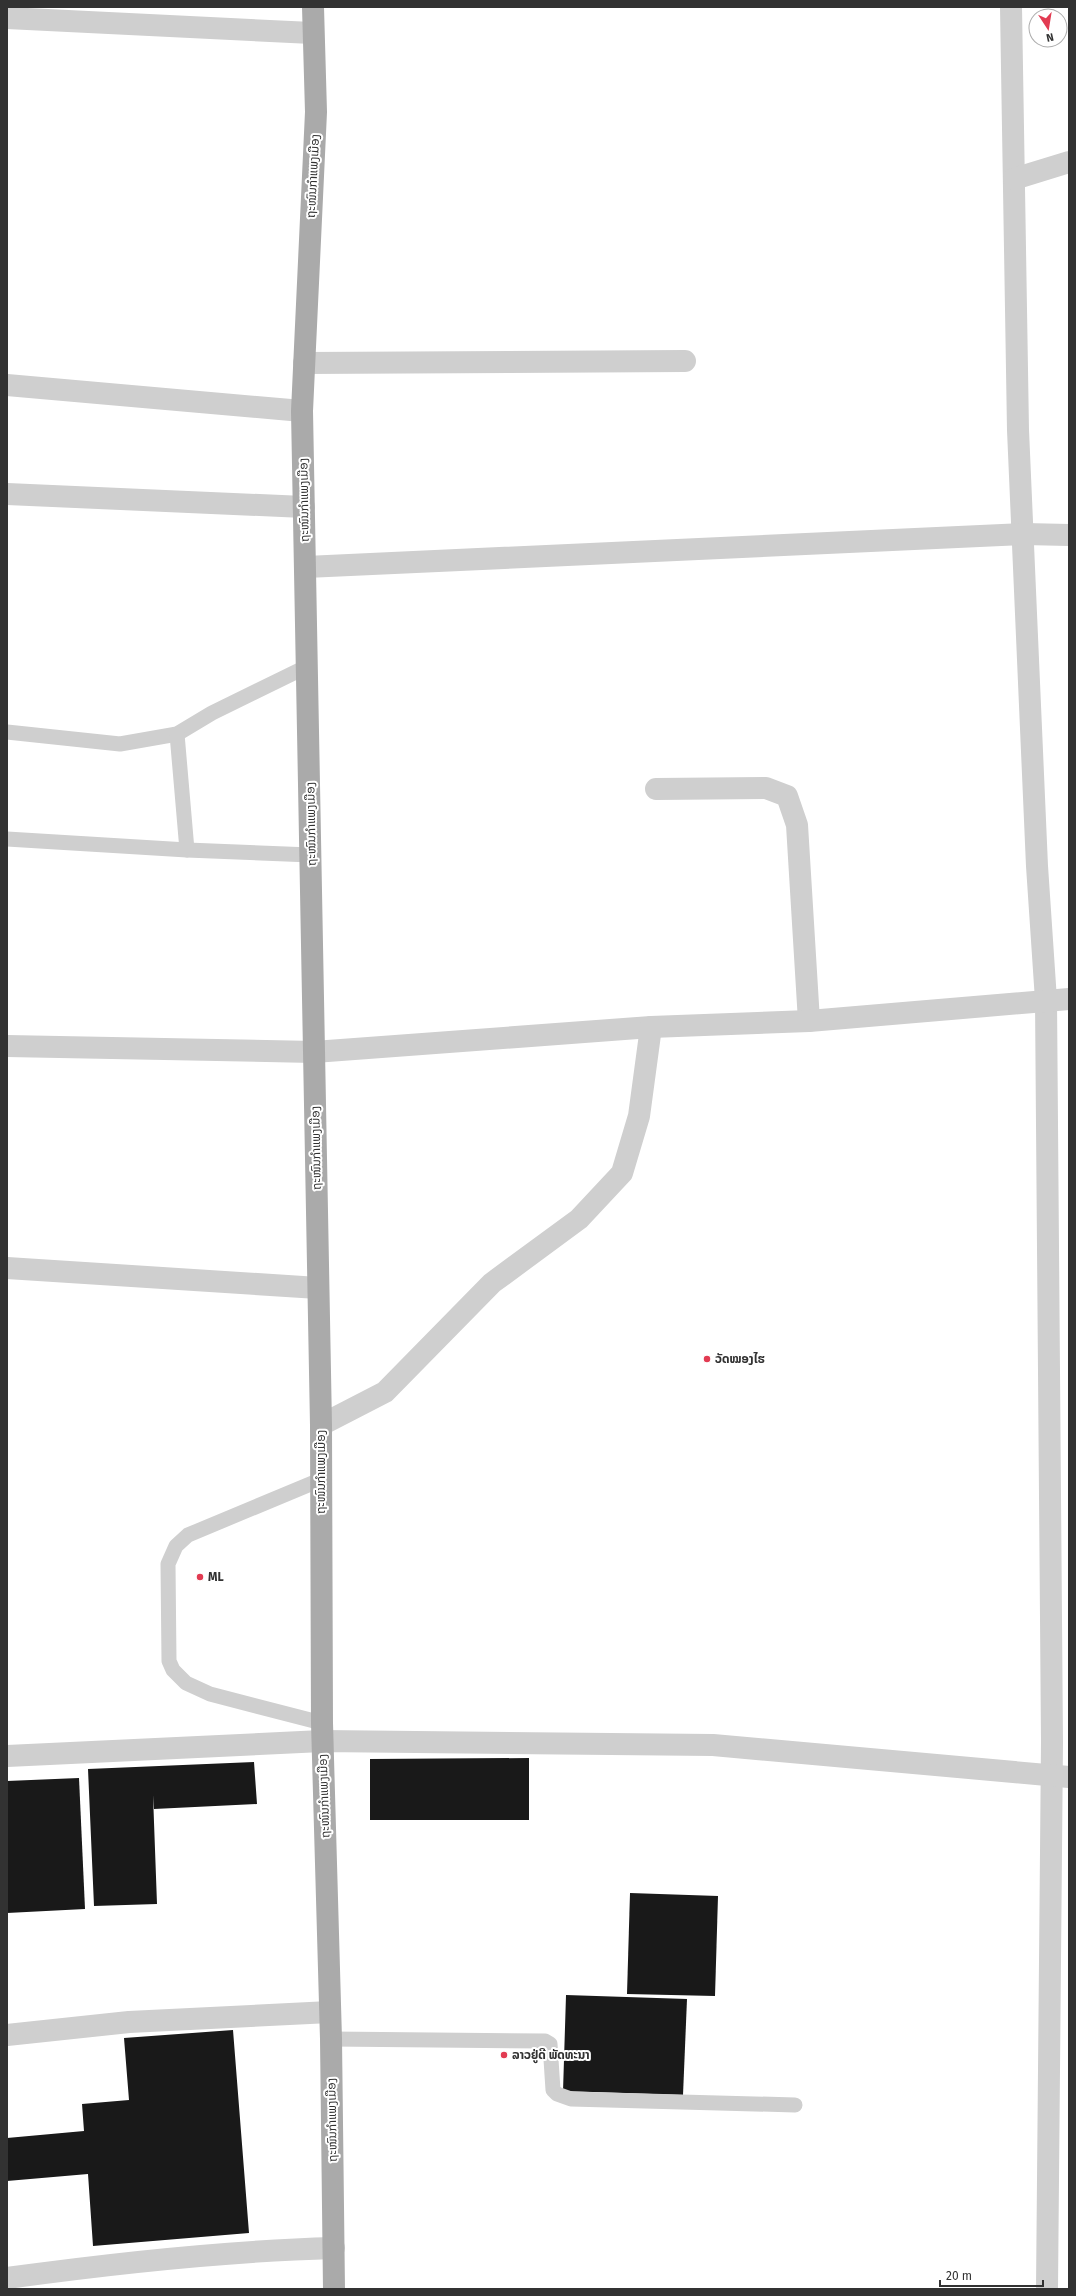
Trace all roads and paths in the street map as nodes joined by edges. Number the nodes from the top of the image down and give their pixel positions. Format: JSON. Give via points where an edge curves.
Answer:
{"nodes":[{"id":1,"x":313,"y":7,"type":"edge"},
{"id":2,"x":1011,"y":7,"type":"edge"},
{"id":3,"x":7,"y":18,"type":"edge"},
{"id":4,"x":312,"y":33,"type":"junction"},
{"id":5,"x":1069,"y":162,"type":"edge"},
{"id":6,"x":1014,"y":179,"type":"junction"},
{"id":7,"x":685,"y":362,"type":"dead end"},
{"id":8,"x":304,"y":363,"type":"junction"},
{"id":9,"x":7,"y":385,"type":"edge"},
{"id":10,"x":302,"y":411,"type":"junction"},
{"id":11,"x":7,"y":494,"type":"edge"},
{"id":12,"x":304,"y":507,"type":"junction"},
{"id":13,"x":1024,"y":534,"type":"junction"},
{"id":14,"x":1069,"y":535,"type":"edge"},
{"id":15,"x":306,"y":567,"type":"junction"},
{"id":16,"x":308,"y":666,"type":"junction"},
{"id":17,"x":7,"y":732,"type":"edge"},
{"id":18,"x":177,"y":734,"type":"junction"},
{"id":19,"x":656,"y":789,"type":"dead end"},
{"id":20,"x":7,"y":839,"type":"edge"},
{"id":21,"x":187,"y":850,"type":"junction"},
{"id":22,"x":311,"y":856,"type":"junction"},
{"id":23,"x":1069,"y":999,"type":"edge"},
{"id":24,"x":1046,"y":1000,"type":"junction"},
{"id":25,"x":809,"y":1021,"type":"junction"},
{"id":26,"x":651,"y":1027,"type":"junction"},
{"id":27,"x":7,"y":1046,"type":"edge"},
{"id":28,"x":314,"y":1052,"type":"junction"},
{"id":29,"x":7,"y":1268,"type":"edge"},
{"id":30,"x":318,"y":1288,"type":"junction"},
{"id":31,"x":321,"y":1425,"type":"junction"},
{"id":32,"x":320,"y":1480,"type":"junction"},
{"id":33,"x":322,"y":1732,"type":"junction"},
{"id":34,"x":7,"y":1756,"type":"edge"},
{"id":35,"x":1061,"y":1775,"type":"edge"},
{"id":36,"x":330,"y":2012,"type":"junction"},
{"id":37,"x":7,"y":2035,"type":"edge"},
{"id":38,"x":331,"y":2039,"type":"junction"},
{"id":39,"x":796,"y":2105,"type":"dead end"},
{"id":40,"x":334,"y":2248,"type":"junction"},
{"id":41,"x":7,"y":2278,"type":"edge"},
{"id":42,"x":334,"y":2289,"type":"edge"},
{"id":43,"x":1047,"y":2289,"type":"edge"}],
"edges":[{"from":1,"to":4,"type":"main road","name":"ຖະໜົນກຳແພງເມືອງ"},
{"from":2,"to":6,"type":"street"},
{"from":3,"to":4,"type":"street"},
{"from":4,"to":8,"type":"main road","name":"ຖະໜົນກຳແພງເມືອງ","via":[[316,112]]},
{"from":5,"to":6,"type":"street"},
{"from":6,"to":13,"type":"street","via":[[1018,430]]},
{"from":7,"to":8,"type":"street"},
{"from":8,"to":10,"type":"main road","name":"ຖະໜົນກຳແພງເມືອງ"},
{"from":9,"to":10,"type":"street"},
{"from":10,"to":12,"type":"main road","name":"ຖະໜົນກຳແພງເມືອງ"},
{"from":11,"to":12,"type":"street"},
{"from":12,"to":15,"type":"main road","name":"ຖະໜົນກຳແພງເມືອງ"},
{"from":13,"to":14,"type":"street"},
{"from":13,"to":15,"type":"street"},
{"from":13,"to":24,"type":"street","via":[[1037,866]]},
{"from":15,"to":16,"type":"main road","name":"ຖະໜົນກຳແພງເມືອງ"},
{"from":16,"to":18,"type":"lane","via":[[212,712]]},
{"from":16,"to":22,"type":"main road","name":"ຖະໜົນກຳແພງເມືອງ"},
{"from":17,"to":18,"type":"lane","via":[[120,744]]},
{"from":18,"to":21,"type":"lane"},
{"from":19,"to":25,"type":"street","via":[[766,788],[787,796],[797,825]]},
{"from":20,"to":21,"type":"lane"},
{"from":21,"to":22,"type":"lane"},
{"from":22,"to":28,"type":"main road","name":"ຖະໜົນກຳແພງເມືອງ"},
{"from":23,"to":24,"type":"street"},
{"from":24,"to":25,"type":"street"},
{"from":24,"to":35,"type":"street"},
{"from":25,"to":26,"type":"street"},
{"from":26,"to":28,"type":"street"},
{"from":26,"to":31,"type":"street","via":[[639,1116],[622,1174],[578,1219],[492,1283],[385,1392]]},
{"from":27,"to":28,"type":"street"},
{"from":28,"to":30,"type":"main road","name":"ຖະໜົນກຳແພງເມືອງ"},
{"from":29,"to":30,"type":"street"},
{"from":30,"to":31,"type":"main road","name":"ຖະໜົນກຳແພງເມືອງ"},
{"from":31,"to":32,"type":"main road","name":"ຖະໜົນກຳແພງເມືອງ"},
{"from":32,"to":33,"type":"main road","name":"ຖະໜົນກຳແພງເມືອງ"},
{"from":32,"to":33,"type":"lane","via":[[188,1535],[176,1546],[168,1564],[168,1571],[169,1661],[173,1670],[186,1682],[210,1694]]},
{"from":33,"to":34,"type":"street"},
{"from":33,"to":35,"type":"street","via":[[713,1745]]},
{"from":33,"to":36,"type":"main road","name":"ຖະໜົນກຳແພງເມືອງ"},
{"from":35,"to":43,"type":"street"},
{"from":36,"to":37,"type":"street","via":[[129,2022]]},
{"from":36,"to":38,"type":"main road","name":"ຖະໜົນກຳແພງເມືອງ"},
{"from":38,"to":39,"type":"lane","via":[[545,2041],[550,2044],[553,2090],[571,2099]]},
{"from":38,"to":40,"type":"main road","name":"ຖະໜົນກຳແພງເມືອງ"},
{"from":40,"to":41,"type":"street","via":[[257,2250],[137,2261]]},
{"from":40,"to":42,"type":"main road","name":"ຖະໜົນກຳແພງເມືອງ"}]}
